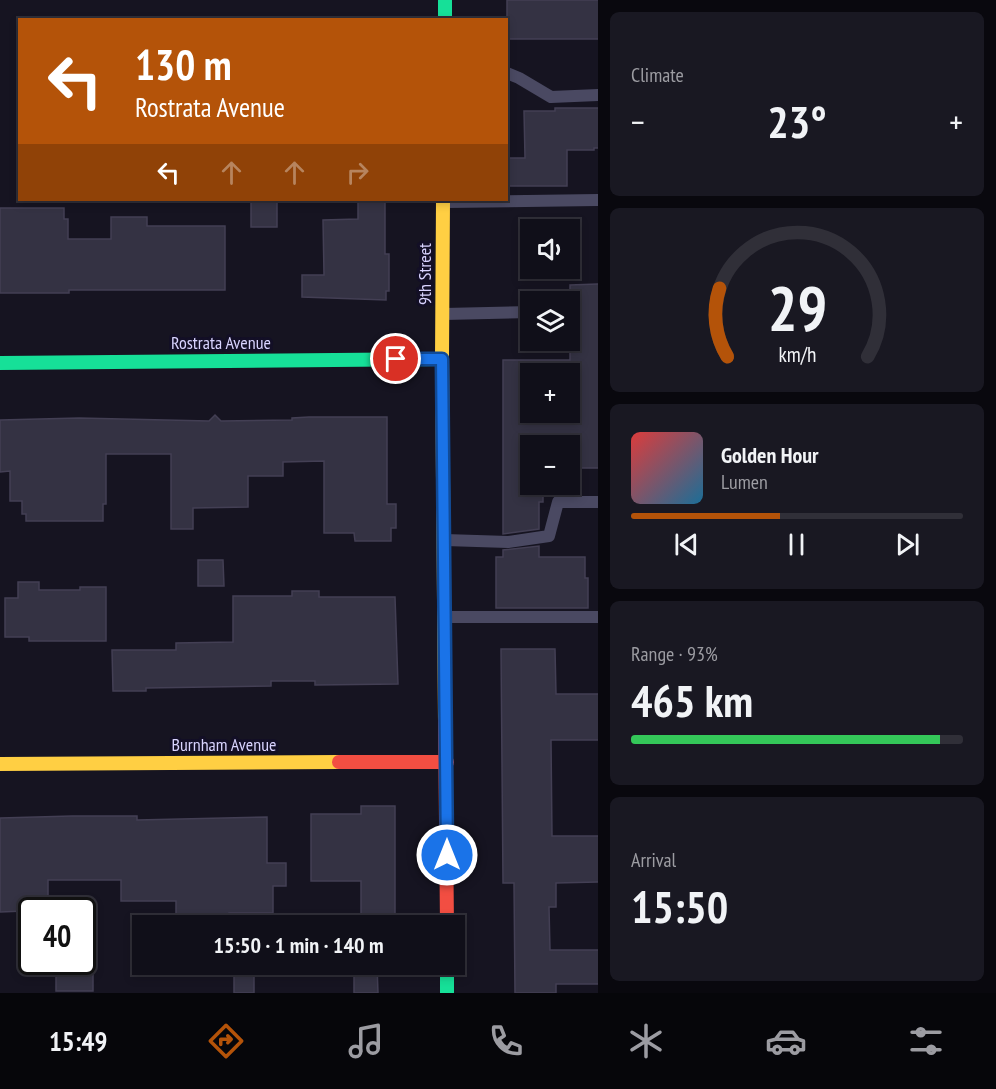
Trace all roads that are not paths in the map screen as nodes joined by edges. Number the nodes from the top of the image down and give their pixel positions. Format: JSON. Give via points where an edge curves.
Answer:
{"nodes":[{"id":1,"x":445,"y":0,"type":"edge"},
{"id":2,"x":445,"y":18,"type":"edge"},
{"id":3,"x":508,"y":73,"type":"edge"},
{"id":4,"x":598,"y":95,"type":"edge"},
{"id":5,"x":598,"y":200,"type":"edge"},
{"id":6,"x":443,"y":201,"type":"edge"},
{"id":7,"x":508,"y":201,"type":"edge"},
{"id":8,"x":520,"y":312,"type":"edge"},
{"id":9,"x":442,"y":314,"type":"junction"},
{"id":10,"x":442,"y":359,"type":"junction"},
{"id":11,"x":0,"y":363,"type":"edge"},
{"id":12,"x":598,"y":502,"type":"edge"},
{"id":13,"x":445,"y":540,"type":"junction"},
{"id":14,"x":445,"y":617,"type":"junction"},
{"id":15,"x":598,"y":617,"type":"edge"},
{"id":16,"x":447,"y":762,"type":"junction"},
{"id":17,"x":0,"y":764,"type":"edge"},
{"id":18,"x":447,"y":915,"type":"edge"},
{"id":19,"x":447,"y":975,"type":"edge"},
{"id":20,"x":447,"y":993,"type":"edge"}],
"edges":[{"from":1,"to":2,"type":"street"},
{"from":3,"to":4,"type":"lane","via":[[551,97]]},
{"from":5,"to":7,"type":"lane"},
{"from":6,"to":9,"type":"street","name":"9th Street"},
{"from":8,"to":9,"type":"lane"},
{"from":9,"to":10,"type":"street","name":"9th Street"},
{"from":10,"to":11,"type":"street","name":"Rostrata Avenue"},
{"from":10,"to":13,"type":"street","name":"9th Street"},
{"from":12,"to":13,"type":"lane","via":[[558,502],[549,536],[508,542]]},
{"from":13,"to":14,"type":"street","name":"9th Street"},
{"from":14,"to":15,"type":"lane"},
{"from":14,"to":16,"type":"street","name":"9th Street"},
{"from":16,"to":17,"type":"street","name":"Burnham Avenue"},
{"from":16,"to":18,"type":"street","name":"9th Street"},
{"from":19,"to":20,"type":"street"}]}
